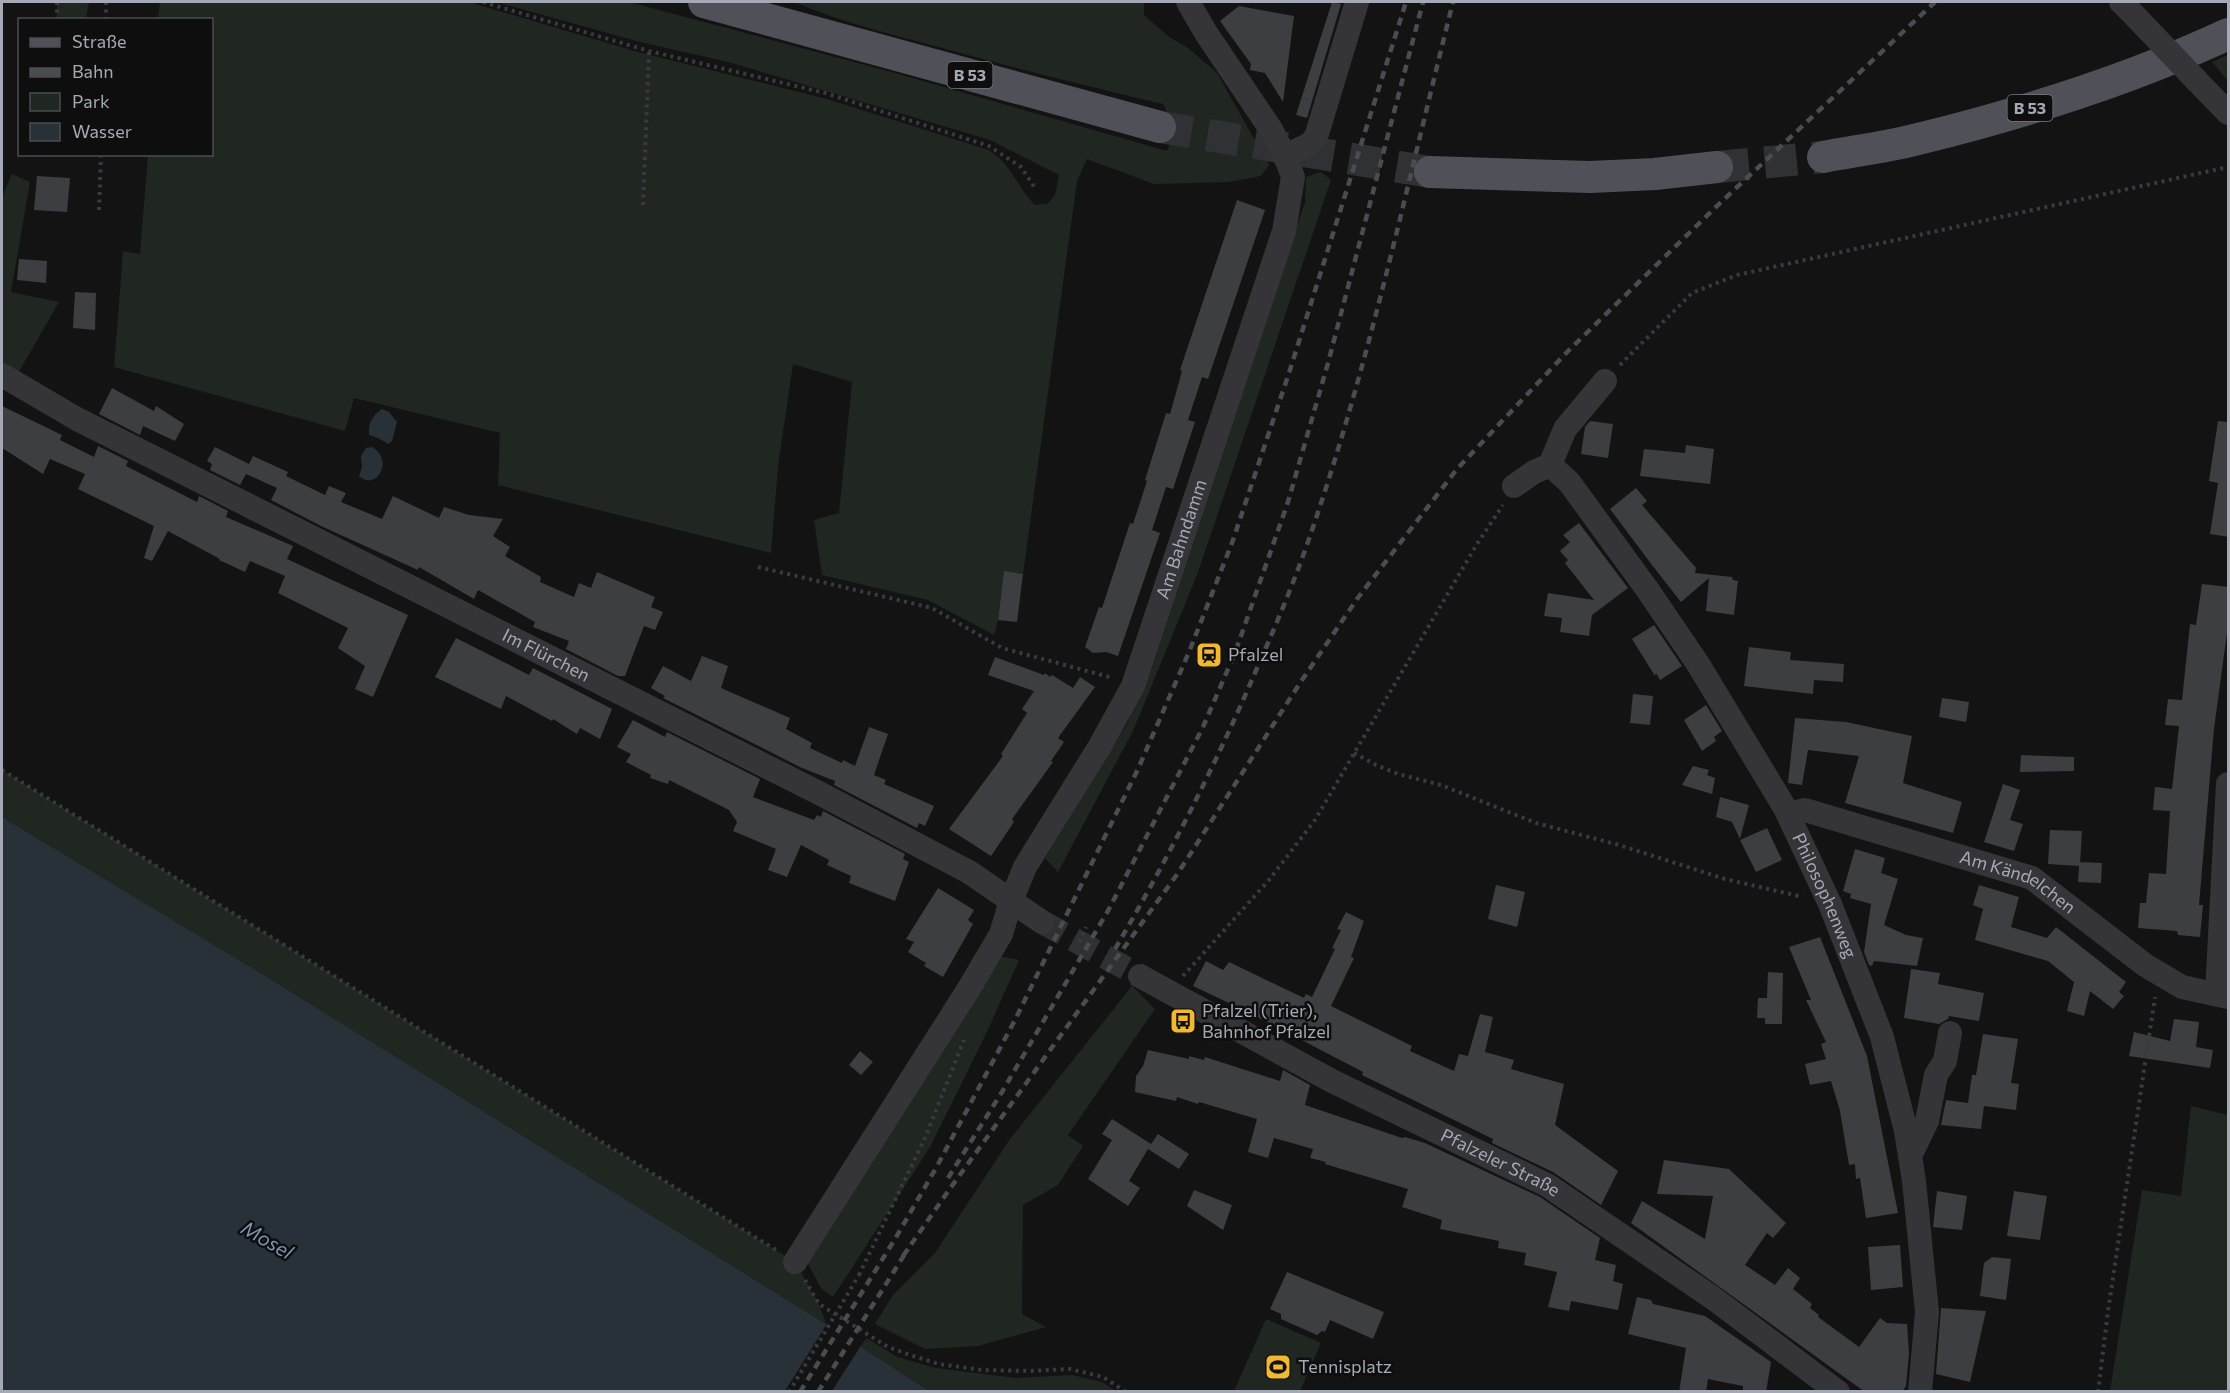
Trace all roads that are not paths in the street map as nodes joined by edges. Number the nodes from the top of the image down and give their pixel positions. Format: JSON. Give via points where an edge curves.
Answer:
{"nodes":[{"id":1,"x":704,"y":2,"type":"edge"},
{"id":2,"x":1188,"y":2,"type":"edge"},
{"id":3,"x":1357,"y":2,"type":"edge"},
{"id":4,"x":2128,"y":9,"type":"edge"},
{"id":5,"x":2229,"y":34,"type":"edge"},
{"id":6,"x":2229,"y":113,"type":"edge"},
{"id":7,"x":1160,"y":127,"type":"tunnel mouth"},
{"id":8,"x":1285,"y":156,"type":"junction"},
{"id":9,"x":1823,"y":157,"type":"tunnel mouth"},
{"id":10,"x":1717,"y":167,"type":"tunnel mouth"},
{"id":11,"x":1430,"y":172,"type":"tunnel mouth"},
{"id":12,"x":2,"y":375,"type":"edge"},
{"id":13,"x":1605,"y":381,"type":"road end"},
{"id":14,"x":1550,"y":465,"type":"junction"},
{"id":15,"x":1515,"y":486,"type":"road end"},
{"id":16,"x":2229,"y":784,"type":"edge"},
{"id":17,"x":1788,"y":814,"type":"junction"},
{"id":18,"x":1011,"y":901,"type":"junction"},
{"id":19,"x":1042,"y":922,"type":"tunnel mouth"},
{"id":20,"x":1140,"y":976,"type":"tunnel mouth"},
{"id":21,"x":2223,"y":995,"type":"edge"},
{"id":22,"x":1950,"y":1033,"type":"dead end"},
{"id":23,"x":1910,"y":1156,"type":"junction"},
{"id":24,"x":795,"y":1262,"type":"road end"},
{"id":25,"x":1838,"y":1392,"type":"edge"},
{"id":26,"x":1920,"y":1392,"type":"edge"}],
"edges":[{"from":1,"to":7,"type":"main road","number":"B 53"},
{"from":2,"to":8,"type":"street","name":"Am Bahndamm"},
{"from":3,"to":8,"type":"street","via":[[1316,137]]},
{"from":4,"to":6,"type":"street","bridge":true},
{"from":5,"to":9,"type":"main road","number":"B 53","via":[[2072,96],[1916,140]]},
{"from":8,"to":18,"type":"street","name":"Am Bahndamm","via":[[1293,177],[1284,231],[1133,686],[1025,867]]},
{"from":10,"to":11,"type":"main road","via":[[1590,177]]},
{"from":12,"to":18,"type":"street","name":"Im Flürchen","via":[[77,419],[819,793],[969,872]]},
{"from":13,"to":14,"type":"street","via":[[1565,429]]},
{"from":14,"to":15,"type":"street"},
{"from":14,"to":17,"type":"street","name":"Philosophenweg","via":[[1569,482],[1653,598]]},
{"from":16,"to":21,"type":"street"},
{"from":17,"to":21,"type":"street","name":"Am Kändelchen","via":[[1805,810],[2032,878],[2158,973],[2182,987]]},
{"from":17,"to":23,"type":"street","name":"Philosophenweg","via":[[1830,904],[1882,1037]]},
{"from":18,"to":19,"type":"street"},
{"from":18,"to":24,"type":"street","name":"Am Bahndamm","via":[[1001,934],[973,981]]},
{"from":20,"to":25,"type":"street","name":"Pfalzeler Straße","via":[[1332,1081],[1547,1185],[1713,1298]]},
{"from":22,"to":23,"type":"street","via":[[1926,1121]]},
{"from":23,"to":26,"type":"street","name":"Philosophenweg","via":[[1927,1312]]}]}
